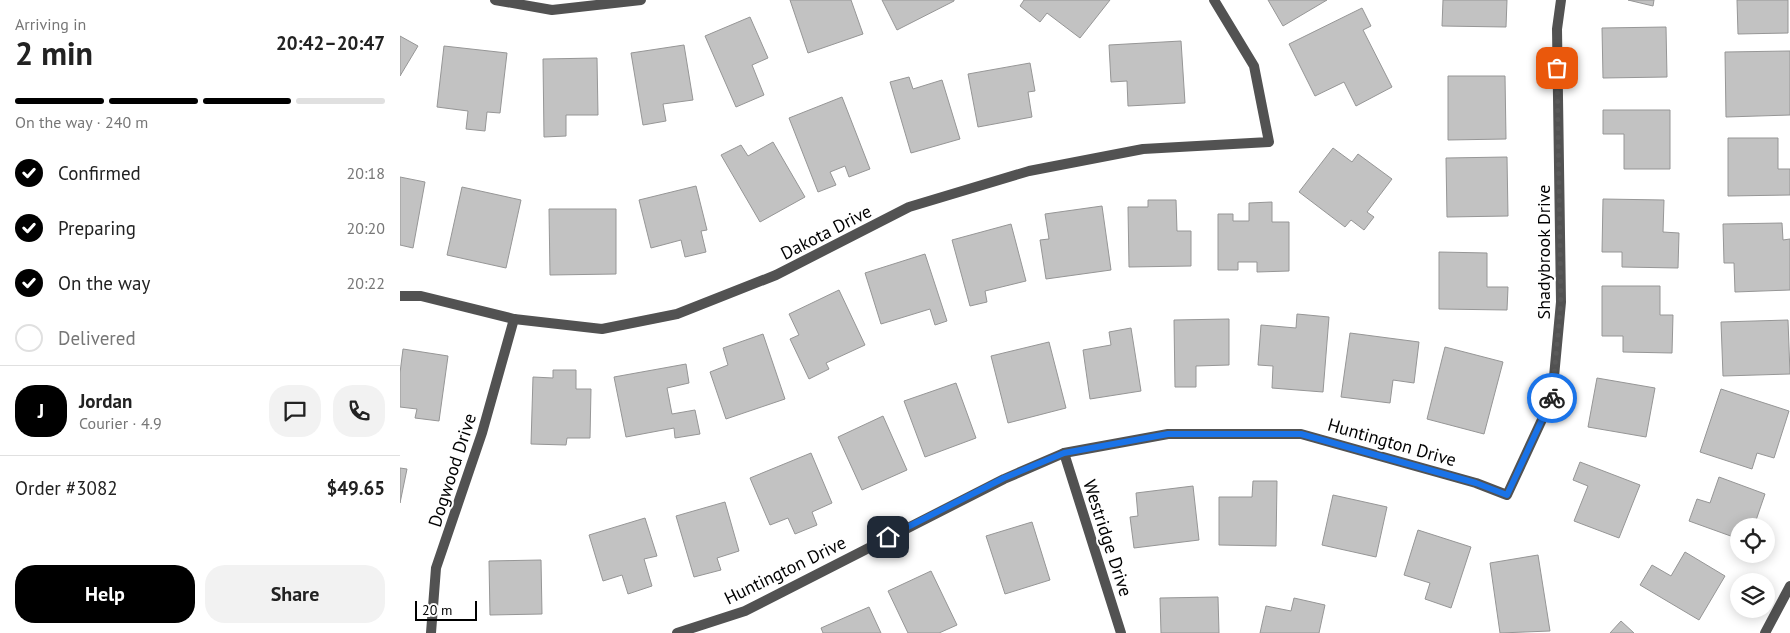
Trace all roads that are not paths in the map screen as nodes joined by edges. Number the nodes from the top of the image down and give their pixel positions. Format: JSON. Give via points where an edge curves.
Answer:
{"nodes":[{"id":1,"x":495,"y":0,"type":"edge"},
{"id":2,"x":641,"y":0,"type":"edge"},
{"id":3,"x":1214,"y":0,"type":"edge"},
{"id":4,"x":1561,"y":0,"type":"edge"},
{"id":5,"x":400,"y":296,"type":"edge"},
{"id":6,"x":514,"y":319,"type":"junction"},
{"id":7,"x":1064,"y":453,"type":"junction"},
{"id":8,"x":1507,"y":495,"type":"joint"},
{"id":9,"x":1790,"y":586,"type":"edge"},
{"id":10,"x":431,"y":633,"type":"edge"},
{"id":11,"x":677,"y":633,"type":"edge"},
{"id":12,"x":1120,"y":633,"type":"edge"},
{"id":13,"x":1765,"y":633,"type":"edge"}],
"edges":[{"from":1,"to":2,"type":"street","via":[[552,10]]},
{"from":3,"to":6,"type":"street","name":"Dakota Drive","via":[[1254,66],[1269,142],[1143,149],[1029,171],[909,207],[776,275],[677,314],[602,329]]},
{"from":4,"to":8,"type":"street","name":"Shadybrook Drive","via":[[1557,29],[1561,302],[1552,398]]},
{"from":5,"to":6,"type":"street","name":"Dakota Drive","via":[[421,296]]},
{"from":6,"to":10,"type":"street","name":"Dogwood Drive","via":[[482,433],[436,568]]},
{"from":7,"to":8,"type":"street","name":"Huntington Drive","via":[[1168,434],[1301,434],[1476,483]]},
{"from":7,"to":11,"type":"street","name":"Huntington Drive","via":[[1004,478],[745,611]]},
{"from":7,"to":12,"type":"street","name":"Westridge Drive"},
{"from":9,"to":13,"type":"street"}]}
